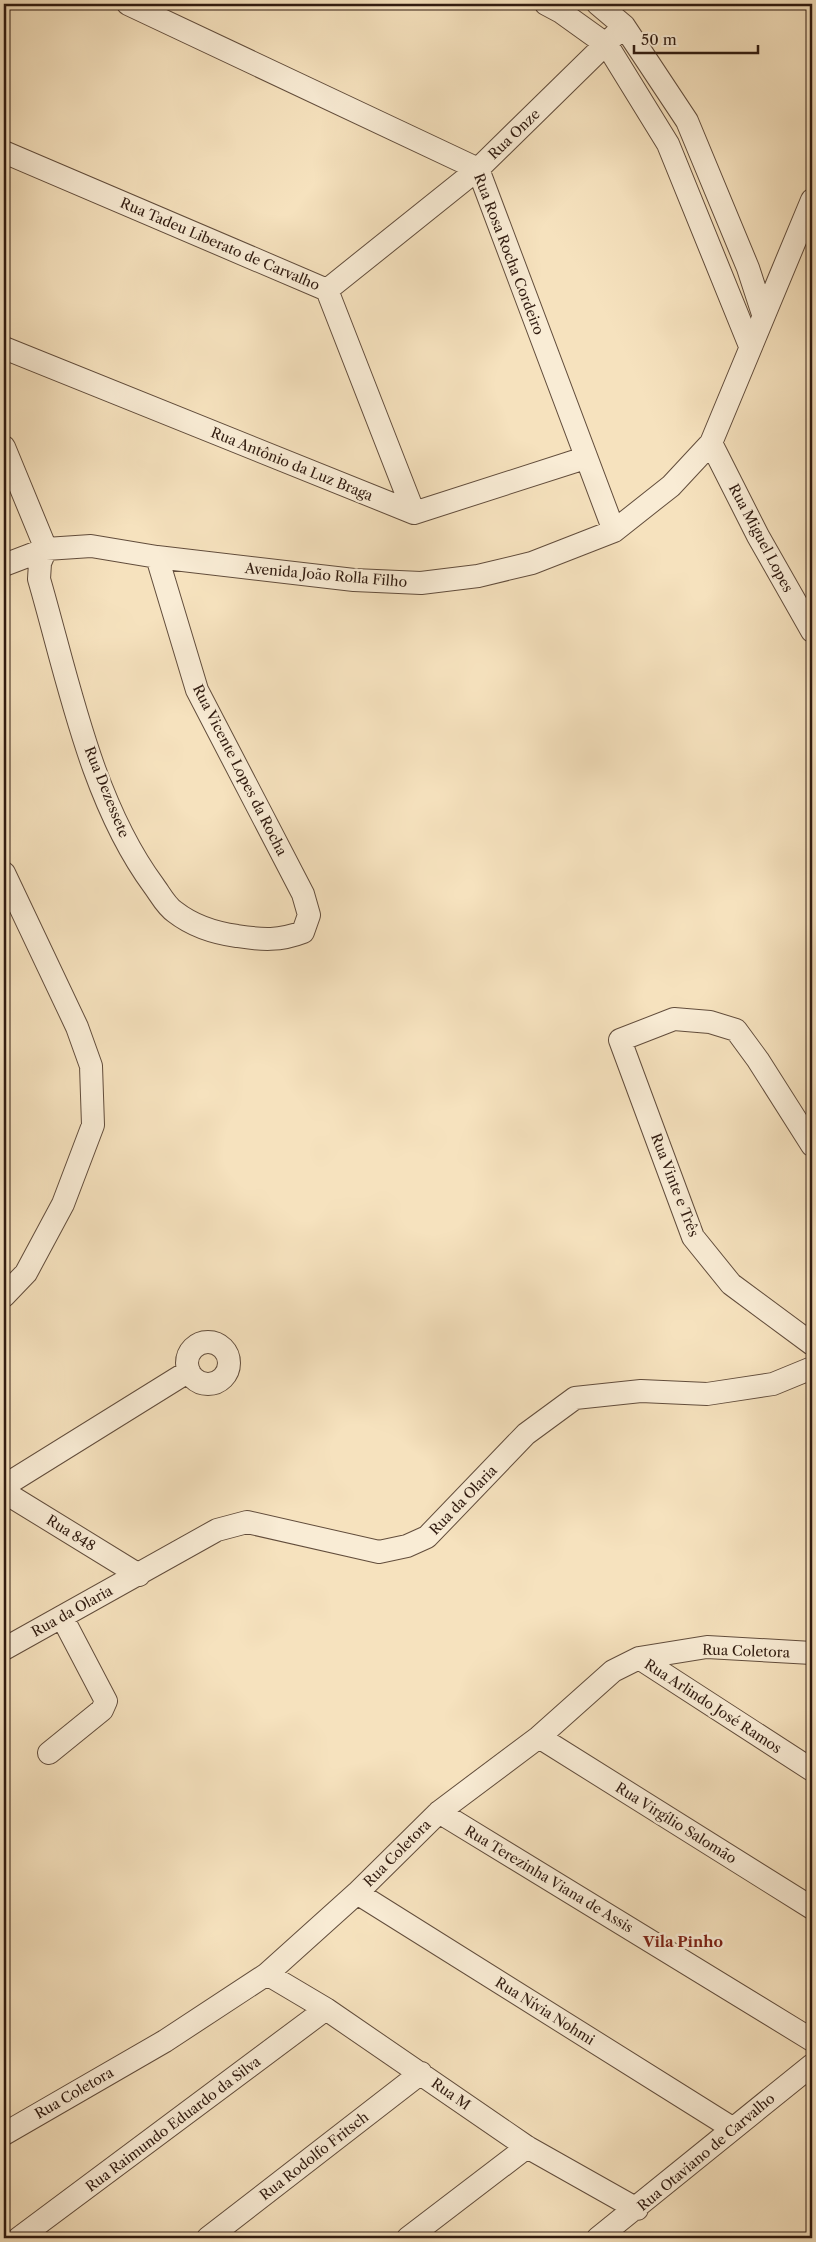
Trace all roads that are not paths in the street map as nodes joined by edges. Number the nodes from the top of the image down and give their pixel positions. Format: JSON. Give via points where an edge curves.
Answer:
{"nodes":[{"id":1,"x":128,"y":4,"type":"edge"},
{"id":2,"x":546,"y":4,"type":"edge"},
{"id":3,"x":598,"y":4,"type":"edge"},
{"id":4,"x":624,"y":26,"type":"junction"},
{"id":5,"x":607,"y":45,"type":"junction"},
{"id":6,"x":4,"y":152,"type":"edge"},
{"id":7,"x":478,"y":169,"type":"junction"},
{"id":8,"x":812,"y":200,"type":"edge"},
{"id":9,"x":710,"y":249,"type":"junction"},
{"id":10,"x":748,"y":268,"type":"junction"},
{"id":11,"x":327,"y":290,"type":"junction"},
{"id":12,"x":763,"y":314,"type":"junction"},
{"id":13,"x":750,"y":346,"type":"junction"},
{"id":14,"x":4,"y":348,"type":"edge"},
{"id":15,"x":711,"y":443,"type":"junction"},
{"id":16,"x":4,"y":447,"type":"edge"},
{"id":17,"x":586,"y":458,"type":"junction"},
{"id":18,"x":414,"y":513,"type":"junction"},
{"id":19,"x":614,"y":532,"type":"junction"},
{"id":20,"x":46,"y":549,"type":"junction"},
{"id":21,"x":157,"y":557,"type":"junction"},
{"id":22,"x":4,"y":565,"type":"edge"},
{"id":23,"x":812,"y":631,"type":"edge"},
{"id":24,"x":4,"y":873,"type":"edge"},
{"id":25,"x":303,"y":894,"type":"joint"},
{"id":26,"x":812,"y":1145,"type":"edge"},
{"id":27,"x":4,"y":1296,"type":"edge"},
{"id":28,"x":812,"y":1344,"type":"edge"},
{"id":29,"x":812,"y":1368,"type":"edge"},
{"id":30,"x":189,"y":1371,"type":"dead end"},
{"id":31,"x":4,"y":1486,"type":"edge"},
{"id":32,"x":4,"y":1492,"type":"edge"},
{"id":33,"x":138,"y":1575,"type":"junction"},
{"id":34,"x":67,"y":1626,"type":"junction"},
{"id":35,"x":4,"y":1649,"type":"edge"},
{"id":36,"x":812,"y":1653,"type":"edge"},
{"id":37,"x":639,"y":1658,"type":"junction"},
{"id":38,"x":539,"y":1737,"type":"junction"},
{"id":39,"x":49,"y":1753,"type":"dead end"},
{"id":40,"x":812,"y":1770,"type":"edge"},
{"id":41,"x":439,"y":1812,"type":"junction"},
{"id":42,"x":357,"y":1893,"type":"junction"},
{"id":43,"x":812,"y":1908,"type":"edge"},
{"id":44,"x":267,"y":1974,"type":"junction"},
{"id":45,"x":326,"y":2009,"type":"junction"},
{"id":46,"x":812,"y":2040,"type":"edge"},
{"id":47,"x":812,"y":2066,"type":"edge"},
{"id":48,"x":421,"y":2073,"type":"junction"},
{"id":49,"x":732,"y":2128,"type":"junction"},
{"id":50,"x":4,"y":2134,"type":"edge"},
{"id":51,"x":527,"y":2147,"type":"junction"},
{"id":52,"x":637,"y":2209,"type":"junction"},
{"id":53,"x":19,"y":2238,"type":"edge"},
{"id":54,"x":208,"y":2238,"type":"edge"},
{"id":55,"x":408,"y":2238,"type":"edge"},
{"id":56,"x":598,"y":2238,"type":"edge"}],
"edges":[{"from":1,"to":7,"type":"street","name":"Rua Rosa Rocha Cordeiro"},
{"from":2,"to":5,"type":"street"},
{"from":3,"to":4,"type":"street"},
{"from":4,"to":5,"type":"street","name":"Rua Onze"},
{"from":4,"to":10,"type":"street","via":[[687,121]]},
{"from":5,"to":7,"type":"street","name":"Rua Onze"},
{"from":5,"to":9,"type":"street","via":[[668,144]]},
{"from":6,"to":11,"type":"street","name":"Rua Tadeu Liberato de Carvalho"},
{"from":7,"to":11,"type":"street","name":"Rua Onze"},
{"from":7,"to":17,"type":"street","name":"Rua Rosa Rocha Cordeiro"},
{"from":8,"to":12,"type":"street","name":"Avenida João Rolla Filho"},
{"from":9,"to":10,"type":"street","via":[[729,266]]},
{"from":9,"to":13,"type":"street"},
{"from":10,"to":12,"type":"street"},
{"from":11,"to":18,"type":"street","name":"Rua Tadeu Liberato de Carvalho"},
{"from":12,"to":13,"type":"street","name":"Avenida João Rolla Filho"},
{"from":13,"to":15,"type":"street","name":"Avenida João Rolla Filho"},
{"from":14,"to":18,"type":"street","name":"Rua Antônio da Luz Braga"},
{"from":15,"to":19,"type":"street","name":"Avenida João Rolla Filho","via":[[671,486]]},
{"from":15,"to":23,"type":"street","name":"Rua Miguel Lopes","via":[[758,536]]},
{"from":16,"to":20,"type":"street"},
{"from":17,"to":18,"type":"street"},
{"from":17,"to":19,"type":"street","name":"Rua Rosa Rocha Cordeiro"},
{"from":19,"to":21,"type":"street","name":"Avenida João Rolla Filho","via":[[532,563],[478,576],[421,583],[354,580]]},
{"from":20,"to":21,"type":"street","name":"Avenida João Rolla Filho","via":[[91,546]]},
{"from":20,"to":22,"type":"street","name":"Avenida João Rolla Filho"},
{"from":20,"to":25,"type":"street","name":"Rua Dezessete","via":[[40,563],[39,580],[91,759],[117,823],[143,871],[173,912],[212,932],[266,941],[285,939],[303,932],[309,915]]},
{"from":21,"to":25,"type":"street","name":"Rua Vicente Lopes da Rocha","via":[[197,690]]},
{"from":24,"to":27,"type":"street","via":[[78,1027],[91,1066],[93,1125],[63,1204],[26,1273]]},
{"from":26,"to":28,"type":"street","name":"Rua Vinte e Três","via":[[736,1030],[710,1022],[674,1019],[620,1040],[693,1237],[731,1284]]},
{"from":29,"to":33,"type":"street","name":"Rua da Olaria","via":[[773,1384],[708,1394],[641,1391],[575,1398],[526,1434],[427,1537],[407,1546],[379,1552],[247,1522],[217,1530]]},
{"from":30,"to":31,"type":"street"},
{"from":32,"to":33,"type":"street","name":"Rua 848"},
{"from":33,"to":34,"type":"street","name":"Rua da Olaria"},
{"from":34,"to":35,"type":"street","name":"Rua da Olaria"},
{"from":34,"to":39,"type":"street","via":[[104,1695],[105,1706]]},
{"from":36,"to":37,"type":"street","name":"Rua Coletora","via":[[707,1647]]},
{"from":37,"to":38,"type":"street","name":"Rua Coletora","via":[[613,1671]]},
{"from":37,"to":40,"type":"street","name":"Rua Arlindo José Ramos"},
{"from":38,"to":41,"type":"street","name":"Rua Coletora"},
{"from":38,"to":43,"type":"street","name":"Rua Virgílio Salomão"},
{"from":41,"to":42,"type":"street","name":"Rua Coletora"},
{"from":41,"to":46,"type":"street","name":"Rua Terezinha Viana de Assis"},
{"from":42,"to":44,"type":"street","name":"Rua Coletora"},
{"from":42,"to":49,"type":"street","name":"Rua Nívia Nohmi"},
{"from":44,"to":45,"type":"street","name":"Rua M"},
{"from":44,"to":50,"type":"street","name":"Rua Coletora","via":[[164,2041]]},
{"from":45,"to":48,"type":"street","name":"Rua M"},
{"from":45,"to":53,"type":"street","name":"Rua Raimundo Eduardo da Silva"},
{"from":47,"to":49,"type":"street","name":"Rua Otaviano de Carvalho"},
{"from":48,"to":51,"type":"street","name":"Rua M"},
{"from":48,"to":54,"type":"street","name":"Rua Rodolfo Fritsch"},
{"from":49,"to":52,"type":"street","name":"Rua Otaviano de Carvalho"},
{"from":51,"to":52,"type":"street","name":"Rua M"},
{"from":51,"to":55,"type":"street"},
{"from":52,"to":56,"type":"street","name":"Rua Otaviano de Carvalho"}]}
